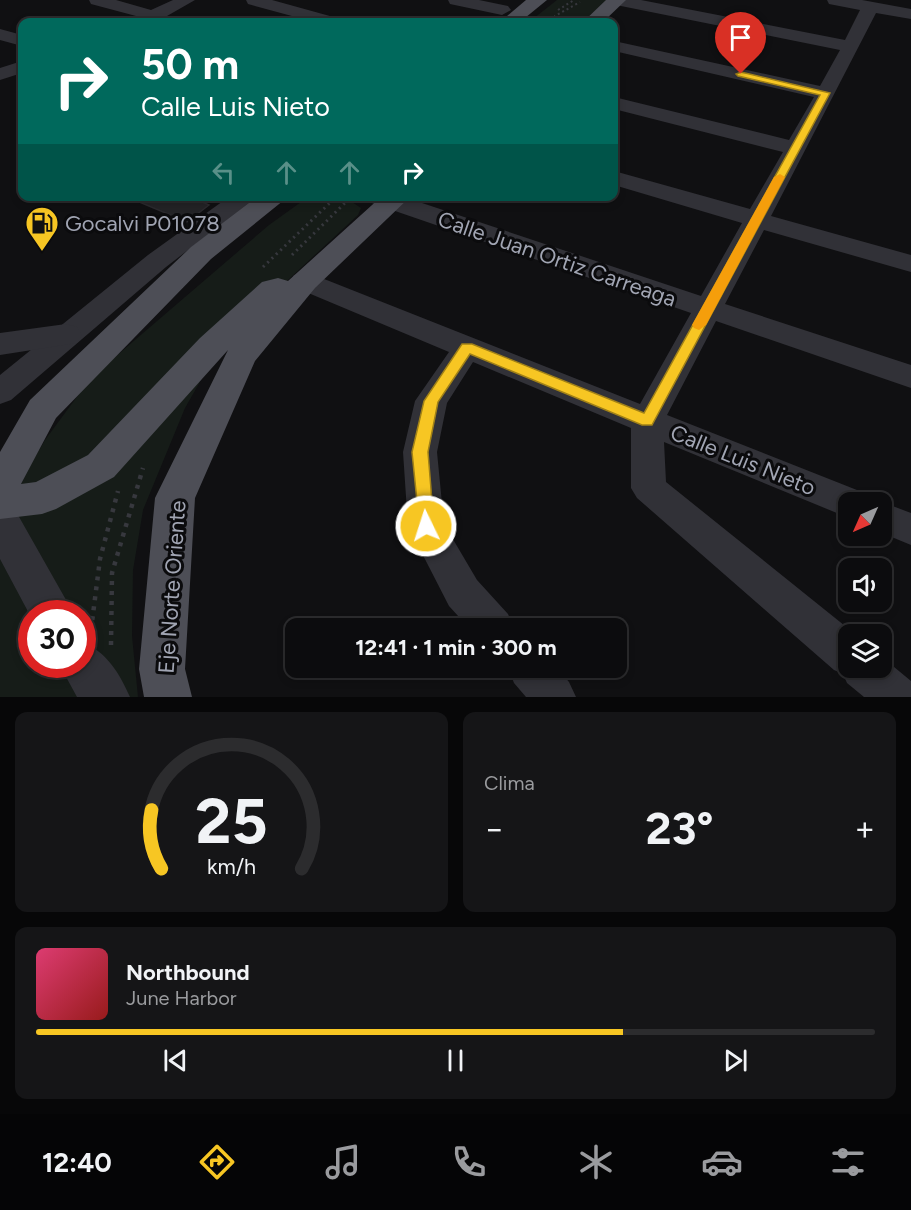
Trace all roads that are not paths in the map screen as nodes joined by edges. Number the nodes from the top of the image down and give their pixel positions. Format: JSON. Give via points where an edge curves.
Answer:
{"nodes":[{"id":1,"x":97,"y":0,"type":"edge"},
{"id":2,"x":187,"y":0,"type":"edge"},
{"id":3,"x":254,"y":0,"type":"edge"},
{"id":4,"x":456,"y":0,"type":"edge"},
{"id":5,"x":538,"y":0,"type":"edge"},
{"id":6,"x":616,"y":0,"type":"edge"},
{"id":7,"x":835,"y":0,"type":"edge"},
{"id":8,"x":509,"y":7,"type":"edge"},
{"id":9,"x":890,"y":8,"type":"edge"},
{"id":10,"x":154,"y":15,"type":"junction"},
{"id":11,"x":147,"y":18,"type":"edge"},
{"id":12,"x":317,"y":18,"type":"edge"},
{"id":13,"x":491,"y":18,"type":"edge"},
{"id":14,"x":596,"y":18,"type":"edge"},
{"id":15,"x":0,"y":34,"type":"edge"},
{"id":16,"x":18,"y":40,"type":"edge"},
{"id":17,"x":618,"y":47,"type":"edge"},
{"id":18,"x":851,"y":47,"type":"junction"},
{"id":19,"x":18,"y":68,"type":"edge"},
{"id":20,"x":0,"y":74,"type":"edge"},
{"id":21,"x":825,"y":93,"type":"junction"},
{"id":22,"x":618,"y":104,"type":"edge"},
{"id":23,"x":795,"y":148,"type":"junction"},
{"id":24,"x":618,"y":179,"type":"edge"},
{"id":25,"x":239,"y":201,"type":"edge"},
{"id":26,"x":269,"y":201,"type":"edge"},
{"id":27,"x":385,"y":201,"type":"edge"},
{"id":28,"x":397,"y":201,"type":"edge"},
{"id":29,"x":757,"y":219,"type":"junction"},
{"id":30,"x":157,"y":261,"type":"junction"},
{"id":31,"x":911,"y":264,"type":"edge"},
{"id":32,"x":304,"y":281,"type":"junction"},
{"id":33,"x":160,"y":293,"type":"junction"},
{"id":34,"x":708,"y":310,"type":"junction"},
{"id":35,"x":66,"y":335,"type":"junction"},
{"id":36,"x":0,"y":344,"type":"edge"},
{"id":37,"x":467,"y":348,"type":"junction"},
{"id":38,"x":911,"y":377,"type":"edge"},
{"id":39,"x":0,"y":392,"type":"edge"},
{"id":40,"x":647,"y":421,"type":"junction"},
{"id":41,"x":0,"y":487,"type":"edge"},
{"id":42,"x":838,"y":499,"type":"edge"},
{"id":43,"x":0,"y":503,"type":"edge"},
{"id":44,"x":0,"y":520,"type":"edge"},
{"id":45,"x":892,"y":521,"type":"edge"},
{"id":46,"x":911,"y":529,"type":"edge"},
{"id":47,"x":44,"y":600,"type":"edge"},
{"id":48,"x":485,"y":618,"type":"edge"},
{"id":49,"x":838,"y":647,"type":"edge"},
{"id":50,"x":92,"y":678,"type":"edge"},
{"id":51,"x":538,"y":678,"type":"edge"},
{"id":52,"x":874,"y":678,"type":"edge"},
{"id":53,"x":106,"y":697,"type":"edge"},
{"id":54,"x":168,"y":697,"type":"edge"},
{"id":55,"x":554,"y":697,"type":"edge"},
{"id":56,"x":897,"y":697,"type":"edge"}],
"edges":[{"from":1,"to":10,"type":"street"},
{"from":2,"to":10,"type":"street"},
{"from":3,"to":12,"type":"street"},
{"from":4,"to":8,"type":"street"},
{"from":5,"to":8,"type":"main road"},
{"from":6,"to":14,"type":"main road"},
{"from":6,"to":18,"type":"street"},
{"from":7,"to":9,"type":"street"},
{"from":8,"to":13,"type":"street"},
{"from":9,"to":18,"type":"street"},
{"from":10,"to":11,"type":"street"},
{"from":15,"to":16,"type":"street"},
{"from":17,"to":21,"type":"street"},
{"from":18,"to":21,"type":"street"},
{"from":19,"to":20,"type":"street"},
{"from":21,"to":23,"type":"street"},
{"from":22,"to":23,"type":"street"},
{"from":23,"to":29,"type":"street"},
{"from":24,"to":29,"type":"street"},
{"from":25,"to":30,"type":"street"},
{"from":26,"to":33,"type":"main road","via":[[201,253]]},
{"from":27,"to":32,"type":"main road","name":"Eje Norte Oriente"},
{"from":28,"to":34,"type":"street","name":"Calle Juan Ortiz Carreaga"},
{"from":29,"to":31,"type":"street"},
{"from":29,"to":34,"type":"street"},
{"from":30,"to":33,"type":"main road"},
{"from":30,"to":35,"type":"street"},
{"from":32,"to":37,"type":"street","name":"Calle Luis Nieto"},
{"from":32,"to":43,"type":"main road","via":[[273,289],[212,346],[101,466],[42,498]]},
{"from":32,"to":54,"type":"main road","name":"Eje Norte Oriente","via":[[241,356],[175,498],[162,669]]},
{"from":33,"to":41,"type":"main road","via":[[43,409]]},
{"from":34,"to":38,"type":"street","name":"Calle Juan Ortiz Carreaga"},
{"from":34,"to":40,"type":"street"},
{"from":35,"to":36,"type":"street"},
{"from":35,"to":39,"type":"street"},
{"from":37,"to":40,"type":"street","name":"Calle Luis Nieto"},
{"from":37,"to":48,"type":"street","via":[[431,401],[420,452],[426,526],[463,593]]},
{"from":40,"to":42,"type":"street","name":"Calle Luis Nieto"},
{"from":40,"to":49,"type":"street","via":[[649,488]]},
{"from":44,"to":47,"type":"street"},
{"from":45,"to":46,"type":"street"},
{"from":50,"to":53,"type":"street"},
{"from":51,"to":55,"type":"street"},
{"from":52,"to":56,"type":"street"}]}
